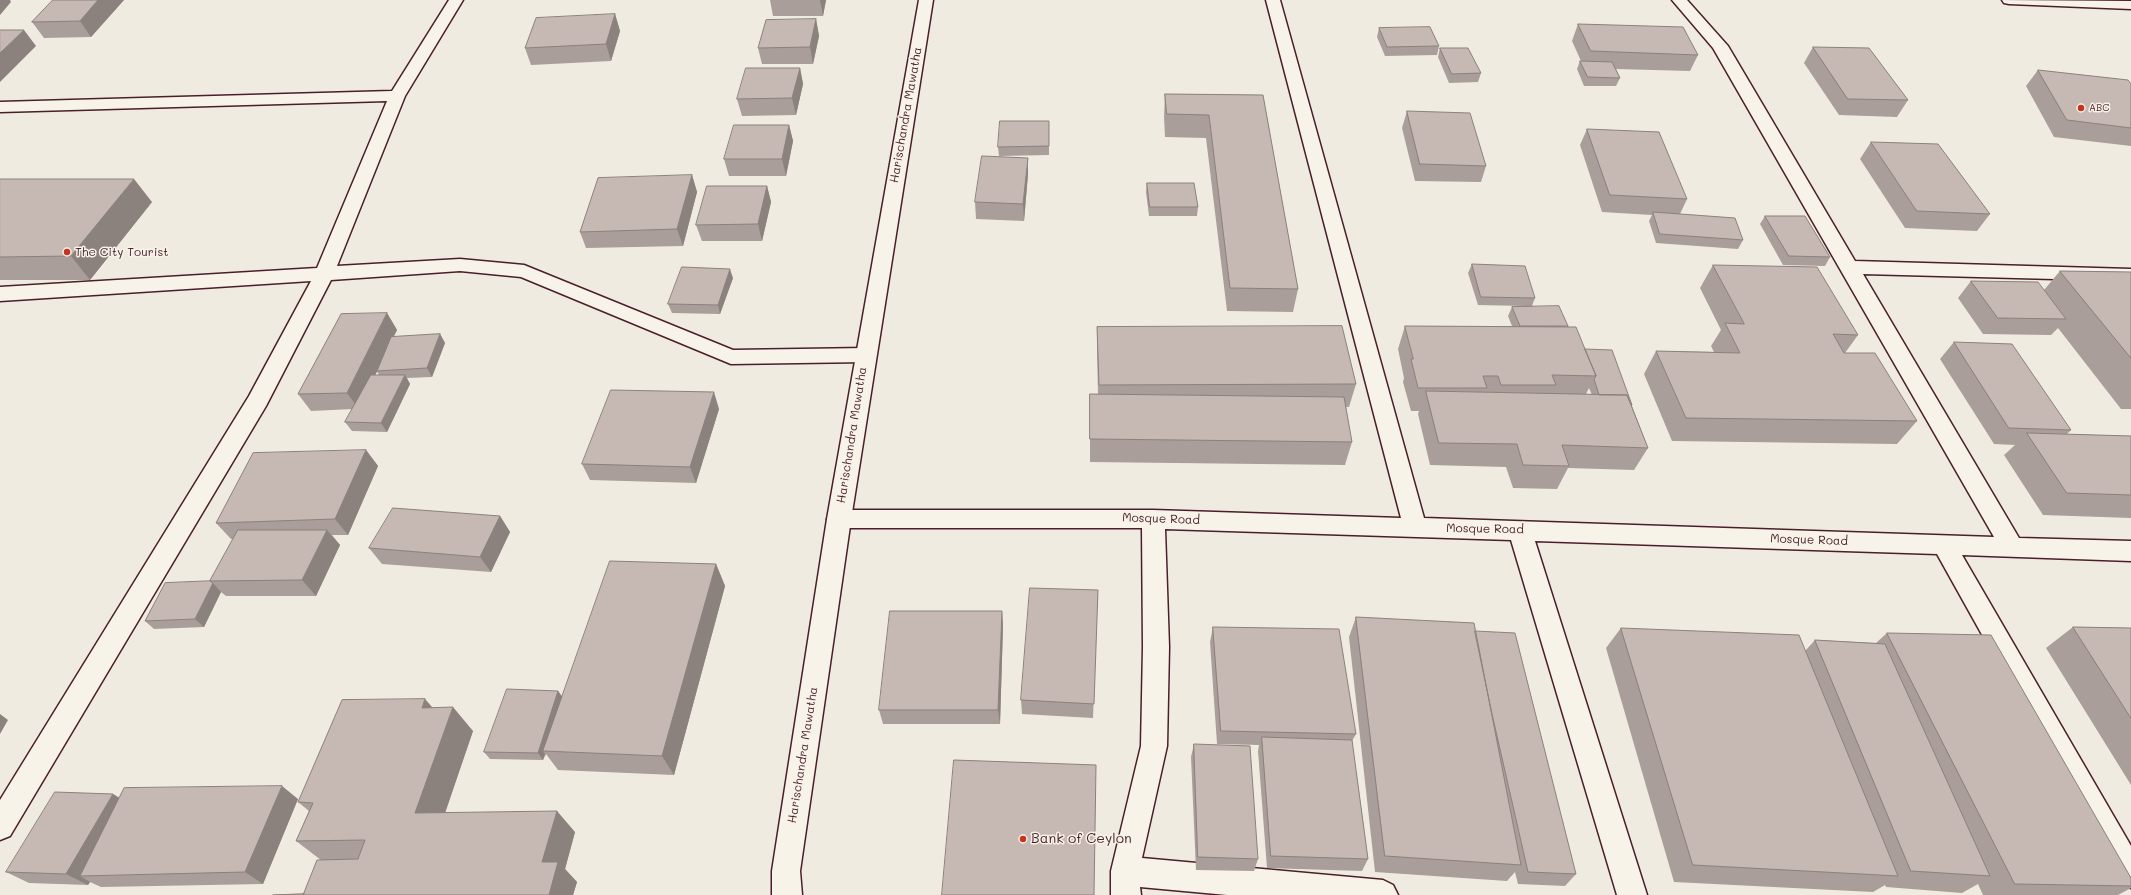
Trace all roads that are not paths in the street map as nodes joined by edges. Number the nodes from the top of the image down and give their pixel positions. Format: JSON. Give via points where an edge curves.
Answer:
{"nodes":[{"id":1,"x":456,"y":0,"type":"edge"},
{"id":2,"x":926,"y":0,"type":"edge"},
{"id":3,"x":1272,"y":0,"type":"edge"},
{"id":4,"x":1679,"y":0,"type":"edge"},
{"id":5,"x":2009,"y":0,"type":"edge"},
{"id":6,"x":2131,"y":5,"type":"edge"},
{"id":7,"x":397,"y":96,"type":"junction"},
{"id":8,"x":0,"y":107,"type":"edge"},
{"id":9,"x":1847,"y":267,"type":"junction"},
{"id":10,"x":324,"y":274,"type":"junction"},
{"id":11,"x":2131,"y":275,"type":"edge"},
{"id":12,"x":0,"y":294,"type":"edge"},
{"id":13,"x":866,"y":355,"type":"junction"},
{"id":14,"x":1153,"y":518,"type":"junction"},
{"id":15,"x":838,"y":519,"type":"junction"},
{"id":16,"x":1416,"y":528,"type":"junction"},
{"id":17,"x":1520,"y":530,"type":"junction"},
{"id":18,"x":1944,"y":545,"type":"junction"},
{"id":19,"x":2012,"y":547,"type":"junction"},
{"id":20,"x":2131,"y":551,"type":"edge"},
{"id":21,"x":0,"y":826,"type":"edge"},
{"id":22,"x":2131,"y":874,"type":"edge"},
{"id":23,"x":1125,"y":883,"type":"edge"},
{"id":24,"x":782,"y":887,"type":"edge"},
{"id":25,"x":1383,"y":895,"type":"edge"},
{"id":26,"x":1632,"y":895,"type":"edge"}],
"edges":[{"from":1,"to":7,"type":"street"},
{"from":2,"to":13,"type":"street","name":"Harischandra Mawatha"},
{"from":3,"to":16,"type":"street"},
{"from":4,"to":9,"type":"street","via":[[1720,46]]},
{"from":5,"to":6,"type":"street"},
{"from":7,"to":8,"type":"street"},
{"from":7,"to":10,"type":"street"},
{"from":9,"to":11,"type":"street"},
{"from":9,"to":19,"type":"street"},
{"from":10,"to":12,"type":"street"},
{"from":10,"to":13,"type":"street","via":[[460,265],[524,271],[731,357]]},
{"from":10,"to":21,"type":"street","via":[[258,400]]},
{"from":13,"to":15,"type":"street","name":"Harischandra Mawatha"},
{"from":14,"to":15,"type":"street","name":"Mosque Road"},
{"from":14,"to":16,"type":"street","name":"Mosque Road"},
{"from":14,"to":23,"type":"street","via":[[1156,647],[1154,746]]},
{"from":15,"to":24,"type":"street","name":"Harischandra Mawatha"},
{"from":16,"to":17,"type":"street","name":"Mosque Road"},
{"from":17,"to":18,"type":"street","name":"Mosque Road"},
{"from":17,"to":26,"type":"street"},
{"from":18,"to":19,"type":"street","name":"Mosque Road"},
{"from":18,"to":22,"type":"street"},
{"from":19,"to":20,"type":"street","name":"Mosque Road"},
{"from":23,"to":25,"type":"street"}]}
